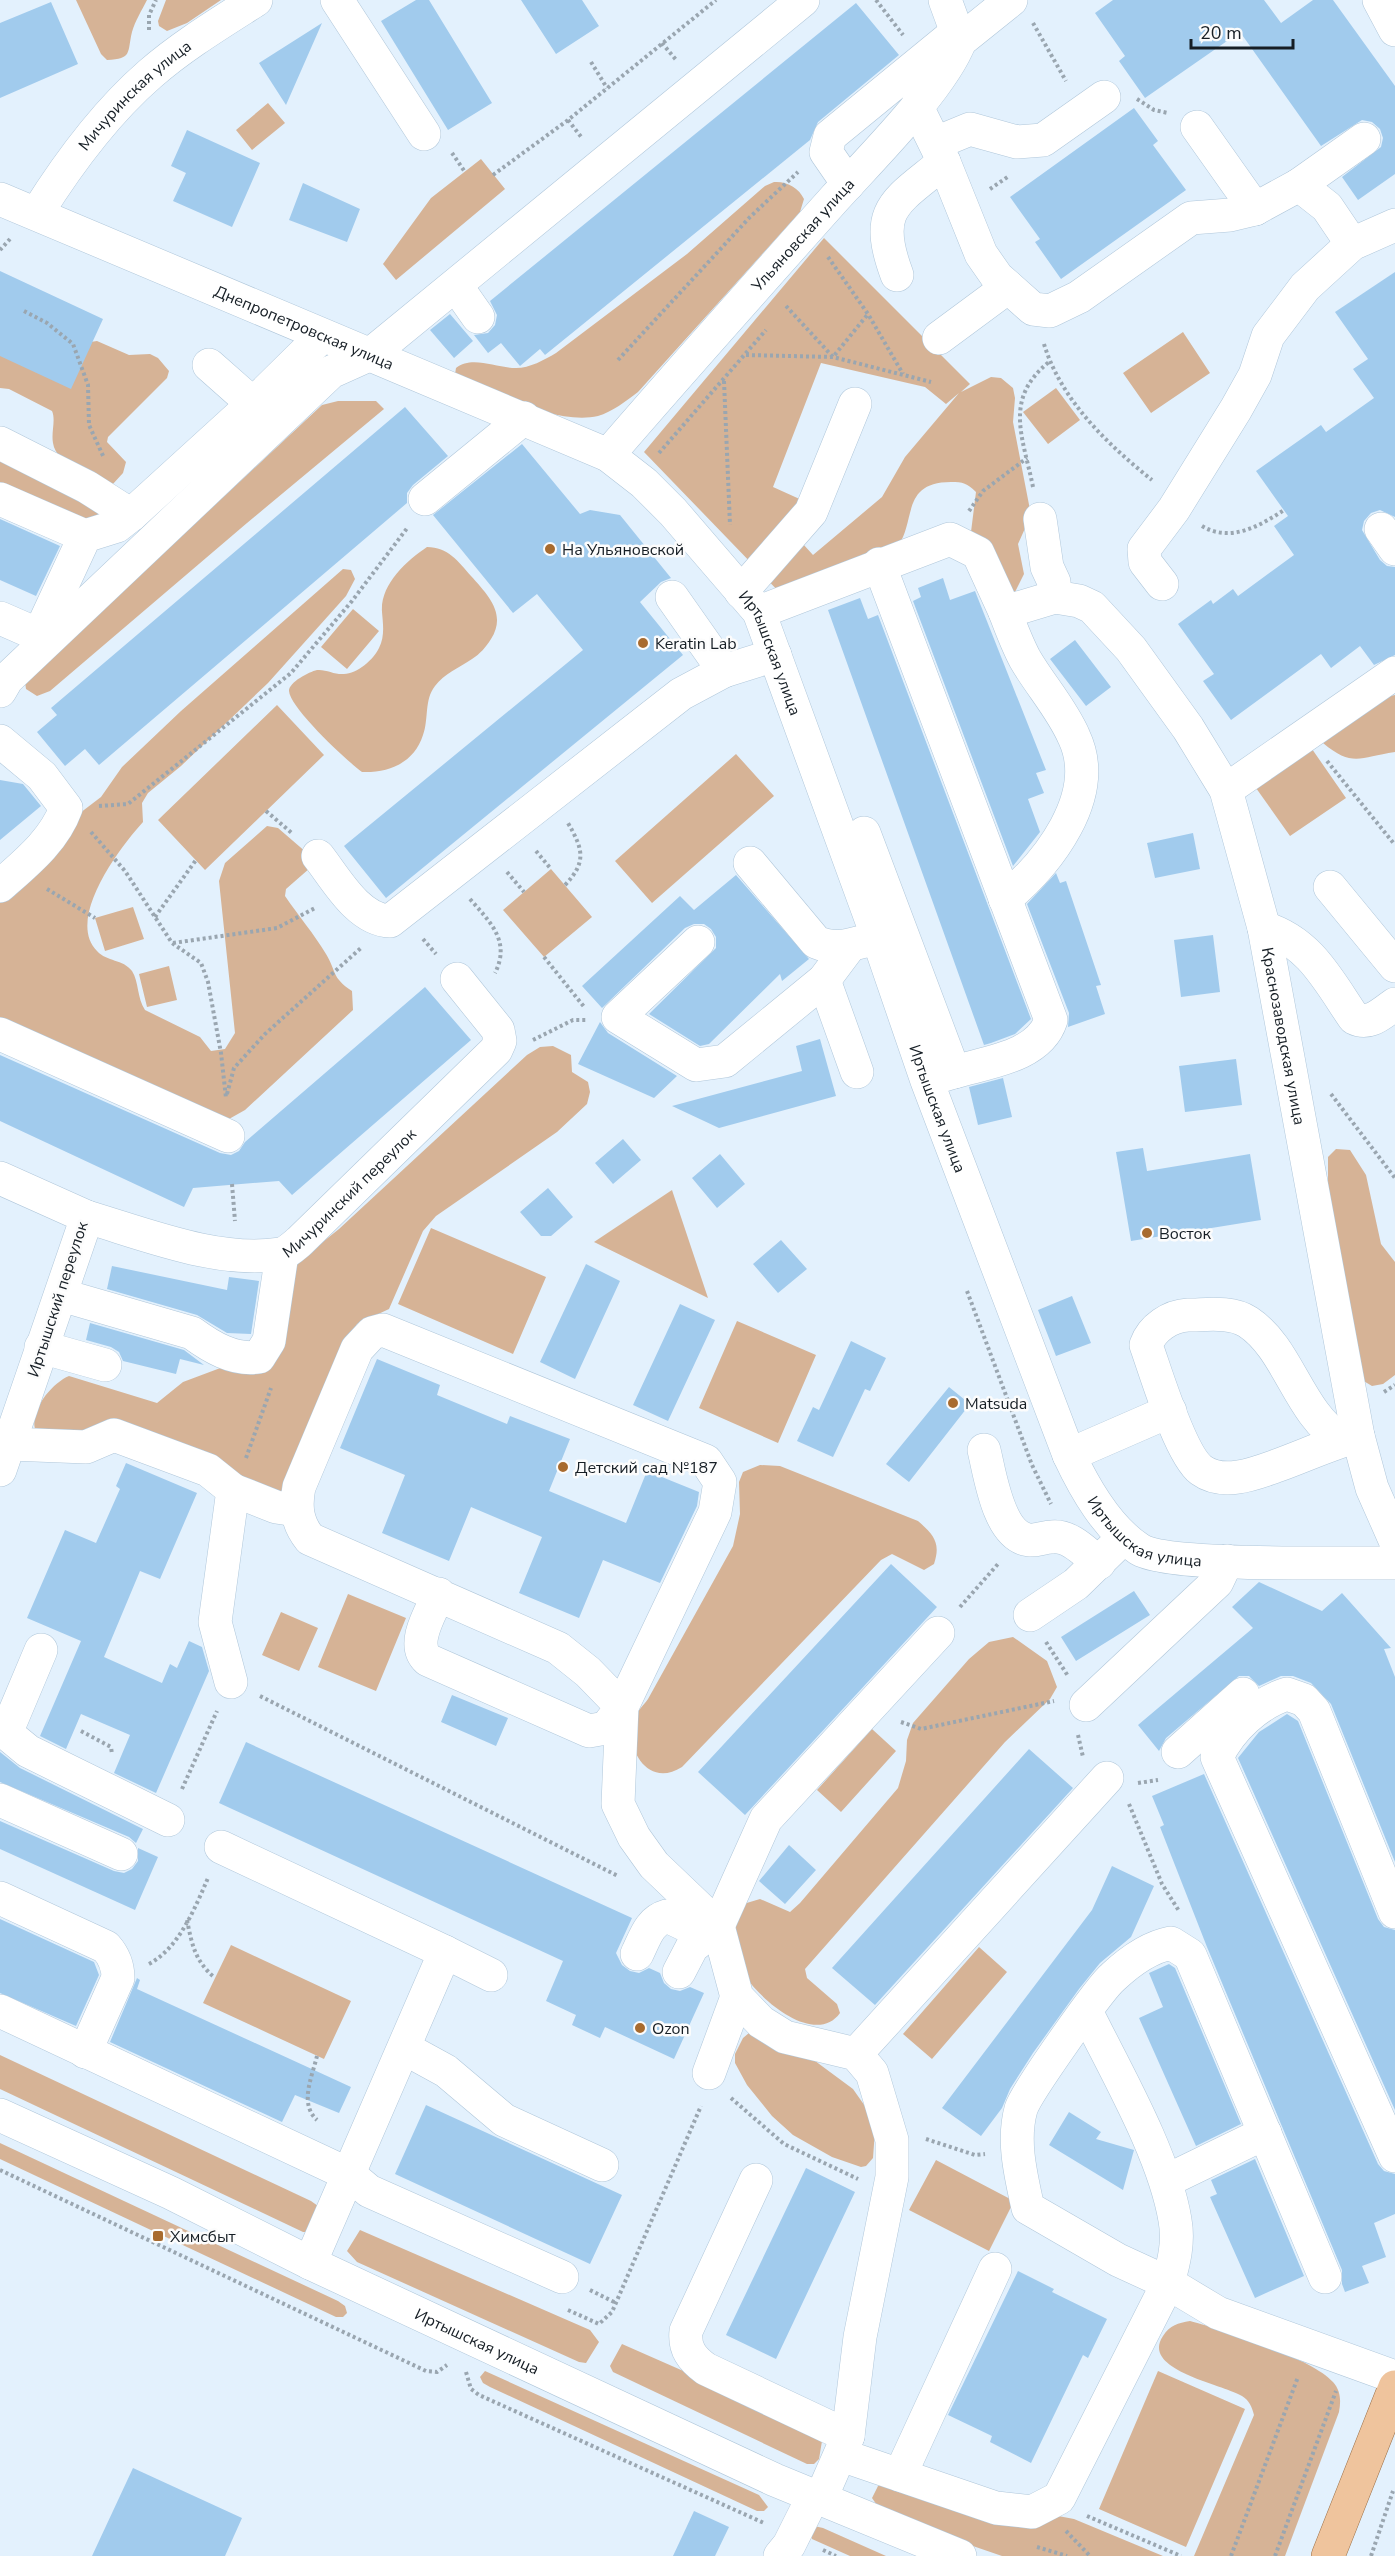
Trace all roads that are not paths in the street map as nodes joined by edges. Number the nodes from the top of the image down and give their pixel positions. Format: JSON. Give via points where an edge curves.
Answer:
{"nodes":[{"id":1,"x":256,"y":0,"type":"edge"},
{"id":2,"x":337,"y":0,"type":"edge"},
{"id":3,"x":803,"y":0,"type":"edge"},
{"id":4,"x":945,"y":0,"type":"edge"},
{"id":5,"x":1379,"y":0,"type":"edge"},
{"id":6,"x":1022,"y":11,"type":"edge"},
{"id":7,"x":1395,"y":30,"type":"edge"},
{"id":8,"x":958,"y":37,"type":"junction"},
{"id":9,"x":1104,"y":97,"type":"road end"},
{"id":10,"x":919,"y":101,"type":"junction"},
{"id":11,"x":1197,"y":127,"type":"road end"},
{"id":12,"x":424,"y":134,"type":"dead end"},
{"id":13,"x":1364,"y":139,"type":"dead end"},
{"id":14,"x":940,"y":153,"type":"junction"},
{"id":15,"x":848,"y":184,"type":"junction"},
{"id":16,"x":1299,"y":185,"type":"junction"},
{"id":17,"x":0,"y":199,"type":"edge"},
{"id":18,"x":1255,"y":209,"type":"junction"},
{"id":19,"x":37,"y":213,"type":"junction"},
{"id":20,"x":1395,"y":225,"type":"edge"},
{"id":21,"x":1352,"y":244,"type":"junction"},
{"id":22,"x":897,"y":275,"type":"dead end"},
{"id":23,"x":457,"y":287,"type":"junction"},
{"id":24,"x":1008,"y":287,"type":"junction"},
{"id":25,"x":478,"y":316,"type":"dead end"},
{"id":26,"x":322,"y":336,"type":"junction"},
{"id":27,"x":939,"y":338,"type":"dead end"},
{"id":28,"x":371,"y":354,"type":"junction"},
{"id":29,"x":209,"y":364,"type":"dead end"},
{"id":30,"x":253,"y":404,"type":"junction"},
{"id":31,"x":855,"y":404,"type":"dead end"},
{"id":32,"x":524,"y":418,"type":"junction"},
{"id":33,"x":0,"y":443,"type":"edge"},
{"id":34,"x":608,"y":455,"type":"junction"},
{"id":35,"x":0,"y":499,"type":"edge"},
{"id":36,"x":425,"y":500,"type":"road end"},
{"id":37,"x":131,"y":515,"type":"junction"},
{"id":38,"x":1040,"y":519,"type":"road end"},
{"id":39,"x":85,"y":536,"type":"junction"},
{"id":40,"x":879,"y":564,"type":"junction"},
{"id":41,"x":1162,"y":584,"type":"dead end"},
{"id":42,"x":672,"y":597,"type":"dead end"},
{"id":43,"x":1055,"y":597,"type":"junction"},
{"id":44,"x":759,"y":603,"type":"junction"},
{"id":45,"x":1005,"y":612,"type":"junction"},
{"id":46,"x":0,"y":618,"type":"edge"},
{"id":47,"x":44,"y":638,"type":"junction"},
{"id":48,"x":775,"y":655,"type":"junction"},
{"id":49,"x":724,"y":671,"type":"junction"},
{"id":50,"x":1395,"y":673,"type":"edge"},
{"id":51,"x":0,"y":691,"type":"edge"},
{"id":52,"x":0,"y":741,"type":"edge"},
{"id":53,"x":1226,"y":790,"type":"junction"},
{"id":54,"x":318,"y":856,"type":"dead end"},
{"id":55,"x":750,"y":863,"type":"dead end"},
{"id":56,"x":10,"y":877,"type":"edge"},
{"id":57,"x":1330,"y":887,"type":"dead end"},
{"id":58,"x":1005,"y":899,"type":"junction"},
{"id":59,"x":1264,"y":928,"type":"junction"},
{"id":60,"x":878,"y":938,"type":"junction"},
{"id":61,"x":698,"y":942,"type":"dead end"},
{"id":62,"x":848,"y":948,"type":"junction"},
{"id":63,"x":1395,"y":966,"type":"edge"},
{"id":64,"x":824,"y":980,"type":"junction"},
{"id":65,"x":466,"y":989,"type":"road end"},
{"id":66,"x":1395,"y":1004,"type":"edge"},
{"id":67,"x":0,"y":1034,"type":"edge"},
{"id":68,"x":857,"y":1072,"type":"dead end"},
{"id":69,"x":940,"y":1076,"type":"junction"},
{"id":70,"x":228,"y":1136,"type":"dead end"},
{"id":71,"x":0,"y":1178,"type":"edge"},
{"id":72,"x":87,"y":1217,"type":"junction"},
{"id":73,"x":282,"y":1254,"type":"junction"},
{"id":74,"x":62,"y":1295,"type":"junction"},
{"id":75,"x":41,"y":1347,"type":"junction"},
{"id":76,"x":105,"y":1365,"type":"dead end"},
{"id":77,"x":1170,"y":1411,"type":"junction"},
{"id":78,"x":1350,"y":1438,"type":"junction"},
{"id":79,"x":984,"y":1450,"type":"dead end"},
{"id":80,"x":1069,"y":1455,"type":"junction"},
{"id":81,"x":5,"y":1457,"type":"edge"},
{"id":82,"x":233,"y":1490,"type":"junction"},
{"id":83,"x":297,"y":1510,"type":"junction"},
{"id":84,"x":1124,"y":1537,"type":"junction"},
{"id":85,"x":1395,"y":1540,"type":"edge"},
{"id":86,"x":1227,"y":1561,"type":"junction"},
{"id":87,"x":1099,"y":1563,"type":"junction"},
{"id":88,"x":1395,"y":1563,"type":"edge"},
{"id":89,"x":439,"y":1594,"type":"junction"},
{"id":90,"x":1030,"y":1615,"type":"road end"},
{"id":91,"x":938,"y":1634,"type":"road end"},
{"id":92,"x":40,"y":1650,"type":"dead end"},
{"id":93,"x":1287,"y":1694,"type":"junction"},
{"id":94,"x":224,"y":1695,"type":"road end"},
{"id":95,"x":1086,"y":1706,"type":"road end"},
{"id":96,"x":622,"y":1707,"type":"junction"},
{"id":97,"x":3,"y":1731,"type":"edge"},
{"id":98,"x":1178,"y":1752,"type":"dead end"},
{"id":99,"x":1117,"y":1790,"type":"road end"},
{"id":100,"x":0,"y":1800,"type":"edge"},
{"id":101,"x":168,"y":1820,"type":"road end"},
{"id":102,"x":221,"y":1847,"type":"road end"},
{"id":103,"x":121,"y":1854,"type":"dead end"},
{"id":104,"x":0,"y":1898,"type":"edge"},
{"id":105,"x":1395,"y":1912,"type":"edge"},
{"id":106,"x":712,"y":1930,"type":"junction"},
{"id":107,"x":445,"y":1952,"type":"junction"},
{"id":108,"x":637,"y":1954,"type":"dead end"},
{"id":109,"x":679,"y":1972,"type":"dead end"},
{"id":110,"x":491,"y":1975,"type":"dead end"},
{"id":111,"x":737,"y":1997,"type":"junction"},
{"id":112,"x":0,"y":2011,"type":"edge"},
{"id":113,"x":1086,"y":2012,"type":"junction"},
{"id":114,"x":404,"y":2048,"type":"junction"},
{"id":115,"x":85,"y":2052,"type":"junction"},
{"id":116,"x":856,"y":2054,"type":"junction"},
{"id":117,"x":709,"y":2073,"type":"road end"},
{"id":118,"x":0,"y":2115,"type":"edge"},
{"id":119,"x":1265,"y":2133,"type":"junction"},
{"id":120,"x":1395,"y":2156,"type":"edge"},
{"id":121,"x":602,"y":2165,"type":"dead end"},
{"id":122,"x":350,"y":2175,"type":"junction"},
{"id":123,"x":756,"y":2180,"type":"dead end"},
{"id":124,"x":1166,"y":2181,"type":"junction"},
{"id":125,"x":310,"y":2263,"type":"junction"},
{"id":126,"x":995,"y":2269,"type":"dead end"},
{"id":127,"x":562,"y":2277,"type":"dead end"},
{"id":128,"x":1325,"y":2277,"type":"dead end"},
{"id":129,"x":1168,"y":2283,"type":"junction"},
{"id":130,"x":1395,"y":2378,"type":"edge"},
{"id":131,"x":1392,"y":2405,"type":"edge"},
{"id":132,"x":844,"y":2446,"type":"junction"},
{"id":133,"x":900,"y":2475,"type":"junction"},
{"id":134,"x":817,"y":2498,"type":"junction"},
{"id":135,"x":787,"y":2546,"type":"edge"},
{"id":136,"x":946,"y":2554,"type":"edge"},
{"id":137,"x":1328,"y":2556,"type":"edge"}],
"edges":[{"from":1,"to":19,"type":"street","name":"Мичуринская улица","via":[[151,73],[103,121]]},
{"from":2,"to":12,"type":"street"},
{"from":3,"to":23,"type":"street"},
{"from":4,"to":8,"type":"street"},
{"from":5,"to":7,"type":"street"},
{"from":6,"to":8,"type":"street"},
{"from":8,"to":10,"type":"street","name":"Ульяновская улица","via":[[954,55]]},
{"from":8,"to":15,"type":"street","via":[[922,59],[830,136],[826,152]]},
{"from":9,"to":14,"type":"street","via":[[1043,140],[1017,142],[970,129]]},
{"from":10,"to":14,"type":"street","via":[[920,113]]},
{"from":10,"to":15,"type":"street","name":"Ульяновская улица"},
{"from":11,"to":18,"type":"street"},
{"from":13,"to":16,"type":"street"},
{"from":14,"to":22,"type":"street","via":[[888,214],[886,236]]},
{"from":14,"to":24,"type":"street","via":[[981,254]]},
{"from":15,"to":34,"type":"street","name":"Ульяновская улица"},
{"from":16,"to":18,"type":"street"},
{"from":16,"to":21,"type":"street","via":[[1327,207]]},
{"from":17,"to":19,"type":"street","name":"Днепропетровская улица"},
{"from":18,"to":24,"type":"street","via":[[1191,218],[1079,297],[1050,311],[1033,309]]},
{"from":19,"to":26,"type":"street","name":"Днепропетровская улица"},
{"from":20,"to":21,"type":"street"},
{"from":21,"to":41,"type":"street","via":[[1305,287],[1268,336],[1255,375],[1143,553],[1144,562]]},
{"from":23,"to":25,"type":"street"},
{"from":23,"to":28,"type":"street"},
{"from":24,"to":27,"type":"street"},
{"from":26,"to":28,"type":"street","name":"Днепропетровская улица"},
{"from":26,"to":30,"type":"street"},
{"from":28,"to":32,"type":"street","name":"Днепропетровская улица"},
{"from":28,"to":47,"type":"street","via":[[331,372]]},
{"from":29,"to":30,"type":"street"},
{"from":30,"to":37,"type":"street"},
{"from":31,"to":44,"type":"street","via":[[812,512]]},
{"from":32,"to":34,"type":"street","name":"Днепропетровская улица"},
{"from":32,"to":36,"type":"street"},
{"from":33,"to":37,"type":"street","via":[[87,487]]},
{"from":34,"to":44,"type":"street","name":"Иртышская улица","via":[[644,483],[705,546],[715,562]]},
{"from":35,"to":39,"type":"street"},
{"from":37,"to":39,"type":"street","via":[[117,526]]},
{"from":38,"to":43,"type":"street"},
{"from":39,"to":47,"type":"street"},
{"from":40,"to":44,"type":"street"},
{"from":40,"to":45,"type":"street","via":[[950,539],[978,553]]},
{"from":40,"to":58,"type":"street"},
{"from":42,"to":49,"type":"street"},
{"from":43,"to":45,"type":"street"},
{"from":43,"to":53,"type":"street","name":"Краснозаводская улица","via":[[1092,607],[1119,633],[1188,728]]},
{"from":44,"to":48,"type":"street","name":"Иртышская улица"},
{"from":44,"to":69,"type":"street"},
{"from":45,"to":58,"type":"street","via":[[1024,657],[1075,738],[1081,772],[1076,802],[1061,839],[1040,867]]},
{"from":46,"to":47,"type":"street"},
{"from":47,"to":51,"type":"street"},
{"from":48,"to":49,"type":"street"},
{"from":48,"to":60,"type":"street","name":"Иртышская улица"},
{"from":49,"to":54,"type":"street","via":[[681,694],[396,917],[370,917]]},
{"from":50,"to":53,"type":"street"},
{"from":52,"to":56,"type":"street","via":[[42,776],[66,808],[50,838]]},
{"from":53,"to":59,"type":"street","name":"Краснозаводская улица"},
{"from":55,"to":62,"type":"street","via":[[816,942]]},
{"from":57,"to":63,"type":"street"},
{"from":58,"to":69,"type":"street","via":[[1051,1020],[1039,1041],[1019,1053]]},
{"from":59,"to":66,"type":"street","via":[[1300,944],[1354,1018],[1371,1021]]},
{"from":59,"to":78,"type":"street","name":"Краснозаводская улица"},
{"from":60,"to":62,"type":"street"},
{"from":60,"to":69,"type":"street","name":"Иртышская улица"},
{"from":61,"to":64,"type":"street","via":[[618,1017],[696,1065],[725,1061]]},
{"from":62,"to":64,"type":"street"},
{"from":64,"to":68,"type":"street"},
{"from":65,"to":73,"type":"street","name":"Мичуринский переулок","via":[[498,1030],[500,1041],[496,1050],[299,1242]]},
{"from":67,"to":70,"type":"street"},
{"from":69,"to":80,"type":"street","name":"Иртышская улица"},
{"from":71,"to":72,"type":"street","name":"Иртышский переулок"},
{"from":72,"to":73,"type":"street","name":"Мичуринский переулок","via":[[192,1247],[237,1254]]},
{"from":72,"to":74,"type":"street","name":"Иртышский переулок"},
{"from":73,"to":74,"type":"street","via":[[270,1341],[258,1357],[251,1359],[228,1354],[192,1333]]},
{"from":74,"to":75,"type":"street","name":"Иртышский переулок"},
{"from":75,"to":76,"type":"street"},
{"from":75,"to":81,"type":"street","name":"Иртышский переулок"},
{"from":77,"to":78,"type":"street","via":[[1186,1449],[1201,1470],[1232,1479]]},
{"from":77,"to":78,"type":"street","via":[[1146,1345],[1149,1336],[1158,1326],[1182,1315],[1225,1315],[1247,1321],[1267,1341],[1318,1419]]},
{"from":77,"to":80,"type":"street"},
{"from":78,"to":85,"type":"street","name":"Краснозаводская улица"},
{"from":79,"to":87,"type":"street","via":[[996,1502],[1015,1533],[1025,1539],[1066,1538]]},
{"from":80,"to":84,"type":"street","name":"Иртышская улица","via":[[1084,1488]]},
{"from":81,"to":82,"type":"street","via":[[86,1447],[114,1435],[208,1470]]},
{"from":82,"to":83,"type":"street","via":[[276,1507]]},
{"from":82,"to":94,"type":"street","via":[[214,1622]]},
{"from":83,"to":89,"type":"street","via":[[301,1527],[310,1539]]},
{"from":83,"to":96,"type":"street","via":[[300,1487],[357,1348],[372,1333],[383,1330],[706,1461],[720,1482],[717,1505]]},
{"from":84,"to":86,"type":"street","name":"Иртышская улица","via":[[1141,1551],[1158,1557]]},
{"from":84,"to":87,"type":"street"},
{"from":86,"to":88,"type":"street","name":"Иртышская улица"},
{"from":86,"to":95,"type":"street","via":[[1217,1582]]},
{"from":87,"to":90,"type":"street","via":[[1051,1604]]},
{"from":89,"to":96,"type":"street","via":[[558,1648]]},
{"from":89,"to":96,"type":"street","via":[[420,1646],[428,1660],[589,1731],[606,1728]]},
{"from":91,"to":106,"type":"street","via":[[766,1819]]},
{"from":92,"to":97,"type":"street"},
{"from":93,"to":98,"type":"street","via":[[1280,1684],[1270,1681],[1255,1685]]},
{"from":93,"to":105,"type":"street","via":[[1304,1700],[1314,1711]]},
{"from":93,"to":120,"type":"street","via":[[1266,1703],[1231,1733],[1217,1757]]},
{"from":96,"to":106,"type":"street","via":[[618,1804],[654,1865]]},
{"from":97,"to":101,"type":"street","via":[[28,1751]]},
{"from":99,"to":116,"type":"street"},
{"from":100,"to":103,"type":"street"},
{"from":102,"to":107,"type":"street"},
{"from":104,"to":115,"type":"street","via":[[106,1947],[118,1969],[118,1978]]},
{"from":106,"to":108,"type":"street","via":[[667,1916],[651,1925]]},
{"from":106,"to":109,"type":"street","via":[[692,1947]]},
{"from":106,"to":111,"type":"street"},
{"from":107,"to":110,"type":"street"},
{"from":107,"to":114,"type":"street"},
{"from":111,"to":116,"type":"street","via":[[761,2022],[785,2037]]},
{"from":111,"to":117,"type":"street"},
{"from":112,"to":115,"type":"street"},
{"from":113,"to":119,"type":"street","via":[[1111,1978],[1157,1945],[1171,1943],[1190,1955]]},
{"from":113,"to":124,"type":"street"},
{"from":113,"to":129,"type":"street","via":[[1022,2106],[1017,2162],[1028,2208]]},
{"from":114,"to":121,"type":"street","via":[[446,2071],[504,2120]]},
{"from":114,"to":122,"type":"street"},
{"from":115,"to":122,"type":"street"},
{"from":116,"to":132,"type":"street","via":[[872,2073],[888,2125],[892,2177],[860,2337]]},
{"from":118,"to":125,"type":"street","name":"Иртышская улица","via":[[171,2193]]},
{"from":119,"to":124,"type":"street"},
{"from":119,"to":128,"type":"street"},
{"from":122,"to":125,"type":"street"},
{"from":122,"to":127,"type":"street","via":[[369,2191]]},
{"from":123,"to":132,"type":"street","via":[[686,2331],[685,2342],[692,2359],[706,2369]]},
{"from":124,"to":129,"type":"street","via":[[1176,2221],[1176,2251]]},
{"from":125,"to":134,"type":"street","name":"Иртышская улица"},
{"from":126,"to":133,"type":"street"},
{"from":129,"to":130,"type":"street","via":[[1218,2313]]},
{"from":129,"to":133,"type":"street","via":[[1059,2498],[1032,2511],[996,2508]]},
{"from":131,"to":137,"type":"main road"},
{"from":132,"to":133,"type":"street"},
{"from":132,"to":134,"type":"street"},
{"from":134,"to":135,"type":"street"},
{"from":134,"to":136,"type":"street","name":"Иртышская улица"}]}
